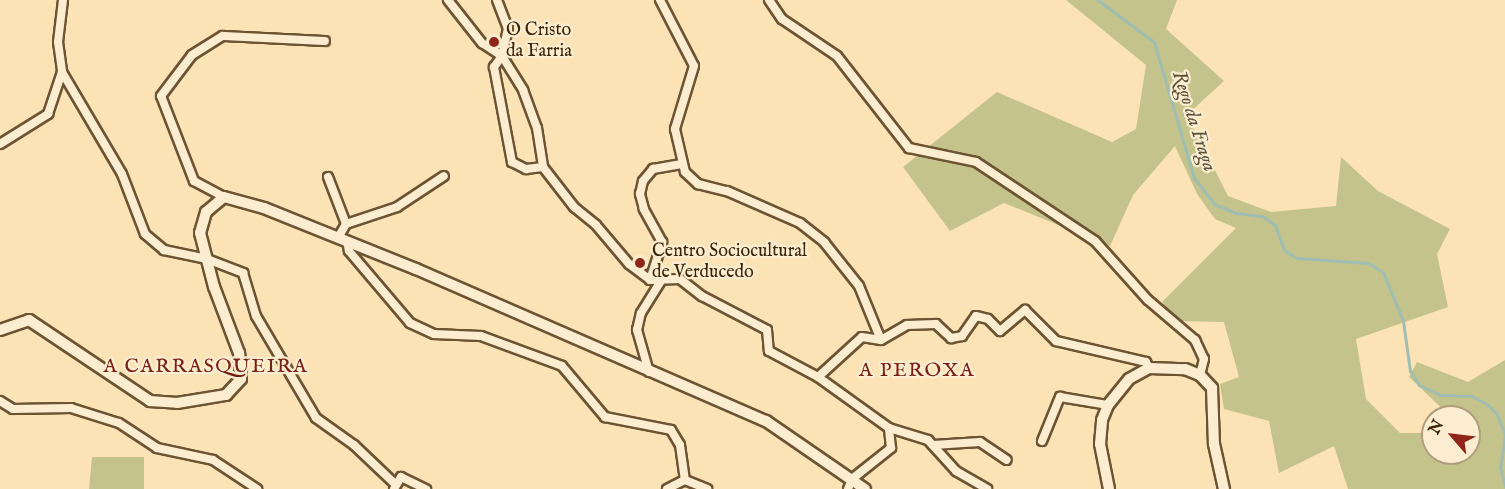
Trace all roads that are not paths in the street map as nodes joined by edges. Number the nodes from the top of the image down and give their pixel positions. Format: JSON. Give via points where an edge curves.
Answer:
{"nodes":[{"id":1,"x":63,"y":0,"type":"edge"},
{"id":2,"x":448,"y":0,"type":"edge"},
{"id":3,"x":497,"y":0,"type":"edge"},
{"id":4,"x":660,"y":0,"type":"edge"},
{"id":5,"x":769,"y":0,"type":"edge"},
{"id":6,"x":325,"y":41,"type":"dead end"},
{"id":7,"x":502,"y":56,"type":"junction"},
{"id":8,"x":62,"y":72,"type":"junction"},
{"id":9,"x":0,"y":144,"type":"edge"},
{"id":10,"x":682,"y":164,"type":"junction"},
{"id":11,"x":543,"y":167,"type":"junction"},
{"id":12,"x":444,"y":176,"type":"dead end"},
{"id":13,"x":328,"y":177,"type":"dead end"},
{"id":14,"x":224,"y":197,"type":"junction"},
{"id":15,"x":346,"y":224,"type":"junction"},
{"id":16,"x":343,"y":240,"type":"junction"},
{"id":17,"x":207,"y":259,"type":"junction"},
{"id":18,"x":650,"y":280,"type":"junction"},
{"id":19,"x":660,"y":282,"type":"junction"},
{"id":20,"x":0,"y":330,"type":"edge"},
{"id":21,"x":880,"y":340,"type":"junction"},
{"id":22,"x":1149,"y":368,"type":"junction"},
{"id":23,"x":649,"y":372,"type":"junction"},
{"id":24,"x":1200,"y":375,"type":"junction"},
{"id":25,"x":818,"y":376,"type":"junction"},
{"id":26,"x":0,"y":401,"type":"edge"},
{"id":27,"x":1108,"y":405,"type":"junction"},
{"id":28,"x":889,"y":428,"type":"junction"},
{"id":29,"x":1042,"y":441,"type":"dead end"},
{"id":30,"x":933,"y":445,"type":"junction"},
{"id":31,"x":1007,"y":460,"type":"dead end"},
{"id":32,"x":686,"y":480,"type":"junction"},
{"id":33,"x":850,"y":484,"type":"edge"},
{"id":34,"x":394,"y":486,"type":"edge"},
{"id":35,"x":257,"y":489,"type":"edge"},
{"id":36,"x":426,"y":489,"type":"edge"},
{"id":37,"x":667,"y":489,"type":"edge"},
{"id":38,"x":707,"y":489,"type":"edge"},
{"id":39,"x":865,"y":489,"type":"edge"},
{"id":40,"x":987,"y":489,"type":"edge"},
{"id":41,"x":1109,"y":489,"type":"edge"},
{"id":42,"x":1224,"y":489,"type":"edge"}],
"edges":[{"from":1,"to":8,"type":"street","via":[[58,42]]},
{"from":2,"to":7,"type":"street","via":[[482,43]]},
{"from":3,"to":7,"type":"street","via":[[508,28]]},
{"from":4,"to":10,"type":"street","via":[[694,66],[675,129]]},
{"from":5,"to":24,"type":"street","via":[[782,19],[837,56],[909,148],[976,162],[1095,241],[1148,300],[1195,340],[1204,358]]},
{"from":6,"to":14,"type":"street","via":[[223,36],[192,55],[161,96],[194,181]]},
{"from":7,"to":11,"type":"street","via":[[523,90]]},
{"from":7,"to":11,"type":"street","via":[[494,67],[502,99],[502,128],[512,162],[526,170]]},
{"from":8,"to":9,"type":"street","via":[[48,114]]},
{"from":8,"to":17,"type":"street","via":[[122,174],[146,234],[164,250]]},
{"from":10,"to":18,"type":"street","via":[[653,169],[643,181],[640,194],[644,209],[662,242]]},
{"from":10,"to":21,"type":"street","via":[[698,184],[769,207],[801,223],[824,242],[859,286]]},
{"from":11,"to":18,"type":"street","via":[[574,207],[596,225],[629,264]]},
{"from":12,"to":15,"type":"street","via":[[397,207]]},
{"from":13,"to":15,"type":"street"},
{"from":14,"to":16,"type":"street","via":[[264,208]]},
{"from":14,"to":17,"type":"street","via":[[206,212],[200,233]]},
{"from":15,"to":16,"type":"street"},
{"from":16,"to":23,"type":"street"},
{"from":16,"to":32,"type":"street","via":[[410,323],[434,334],[481,336],[519,347],[562,366],[605,417],[671,430],[680,445]]},
{"from":17,"to":20,"type":"street","via":[[239,353],[241,379],[226,395],[177,403],[150,401],[29,320]]},
{"from":17,"to":34,"type":"street","via":[[243,273],[256,316],[316,418],[354,445]]},
{"from":18,"to":19,"type":"street"},
{"from":19,"to":23,"type":"street","via":[[641,313],[637,330]]},
{"from":19,"to":25,"type":"street","via":[[680,279],[702,296],[767,330],[769,351]]},
{"from":21,"to":22,"type":"street","via":[[907,325],[936,324],[951,338],[962,336],[976,316],[988,319],[1000,331],[1025,310],[1056,341],[1146,362]]},
{"from":21,"to":25,"type":"street","via":[[862,337]]},
{"from":22,"to":24,"type":"street","via":[[1185,369]]},
{"from":22,"to":27,"type":"street","via":[[1129,379]]},
{"from":23,"to":33,"type":"street","via":[[766,421]]},
{"from":24,"to":42,"type":"street","via":[[1212,388],[1214,444]]},
{"from":25,"to":28,"type":"street"},
{"from":26,"to":35,"type":"street","via":[[13,409],[71,408],[119,423],[157,448],[213,460]]},
{"from":27,"to":29,"type":"street","via":[[1060,397]]},
{"from":27,"to":41,"type":"street","via":[[1100,444]]},
{"from":28,"to":30,"type":"street"},
{"from":28,"to":33,"type":"street","via":[[891,448]]},
{"from":30,"to":31,"type":"street","via":[[980,442]]},
{"from":30,"to":40,"type":"street","via":[[956,471]]},
{"from":32,"to":37,"type":"street"},
{"from":32,"to":38,"type":"street"},
{"from":33,"to":39,"type":"street"},
{"from":34,"to":36,"type":"street","via":[[401,477]]}]}
